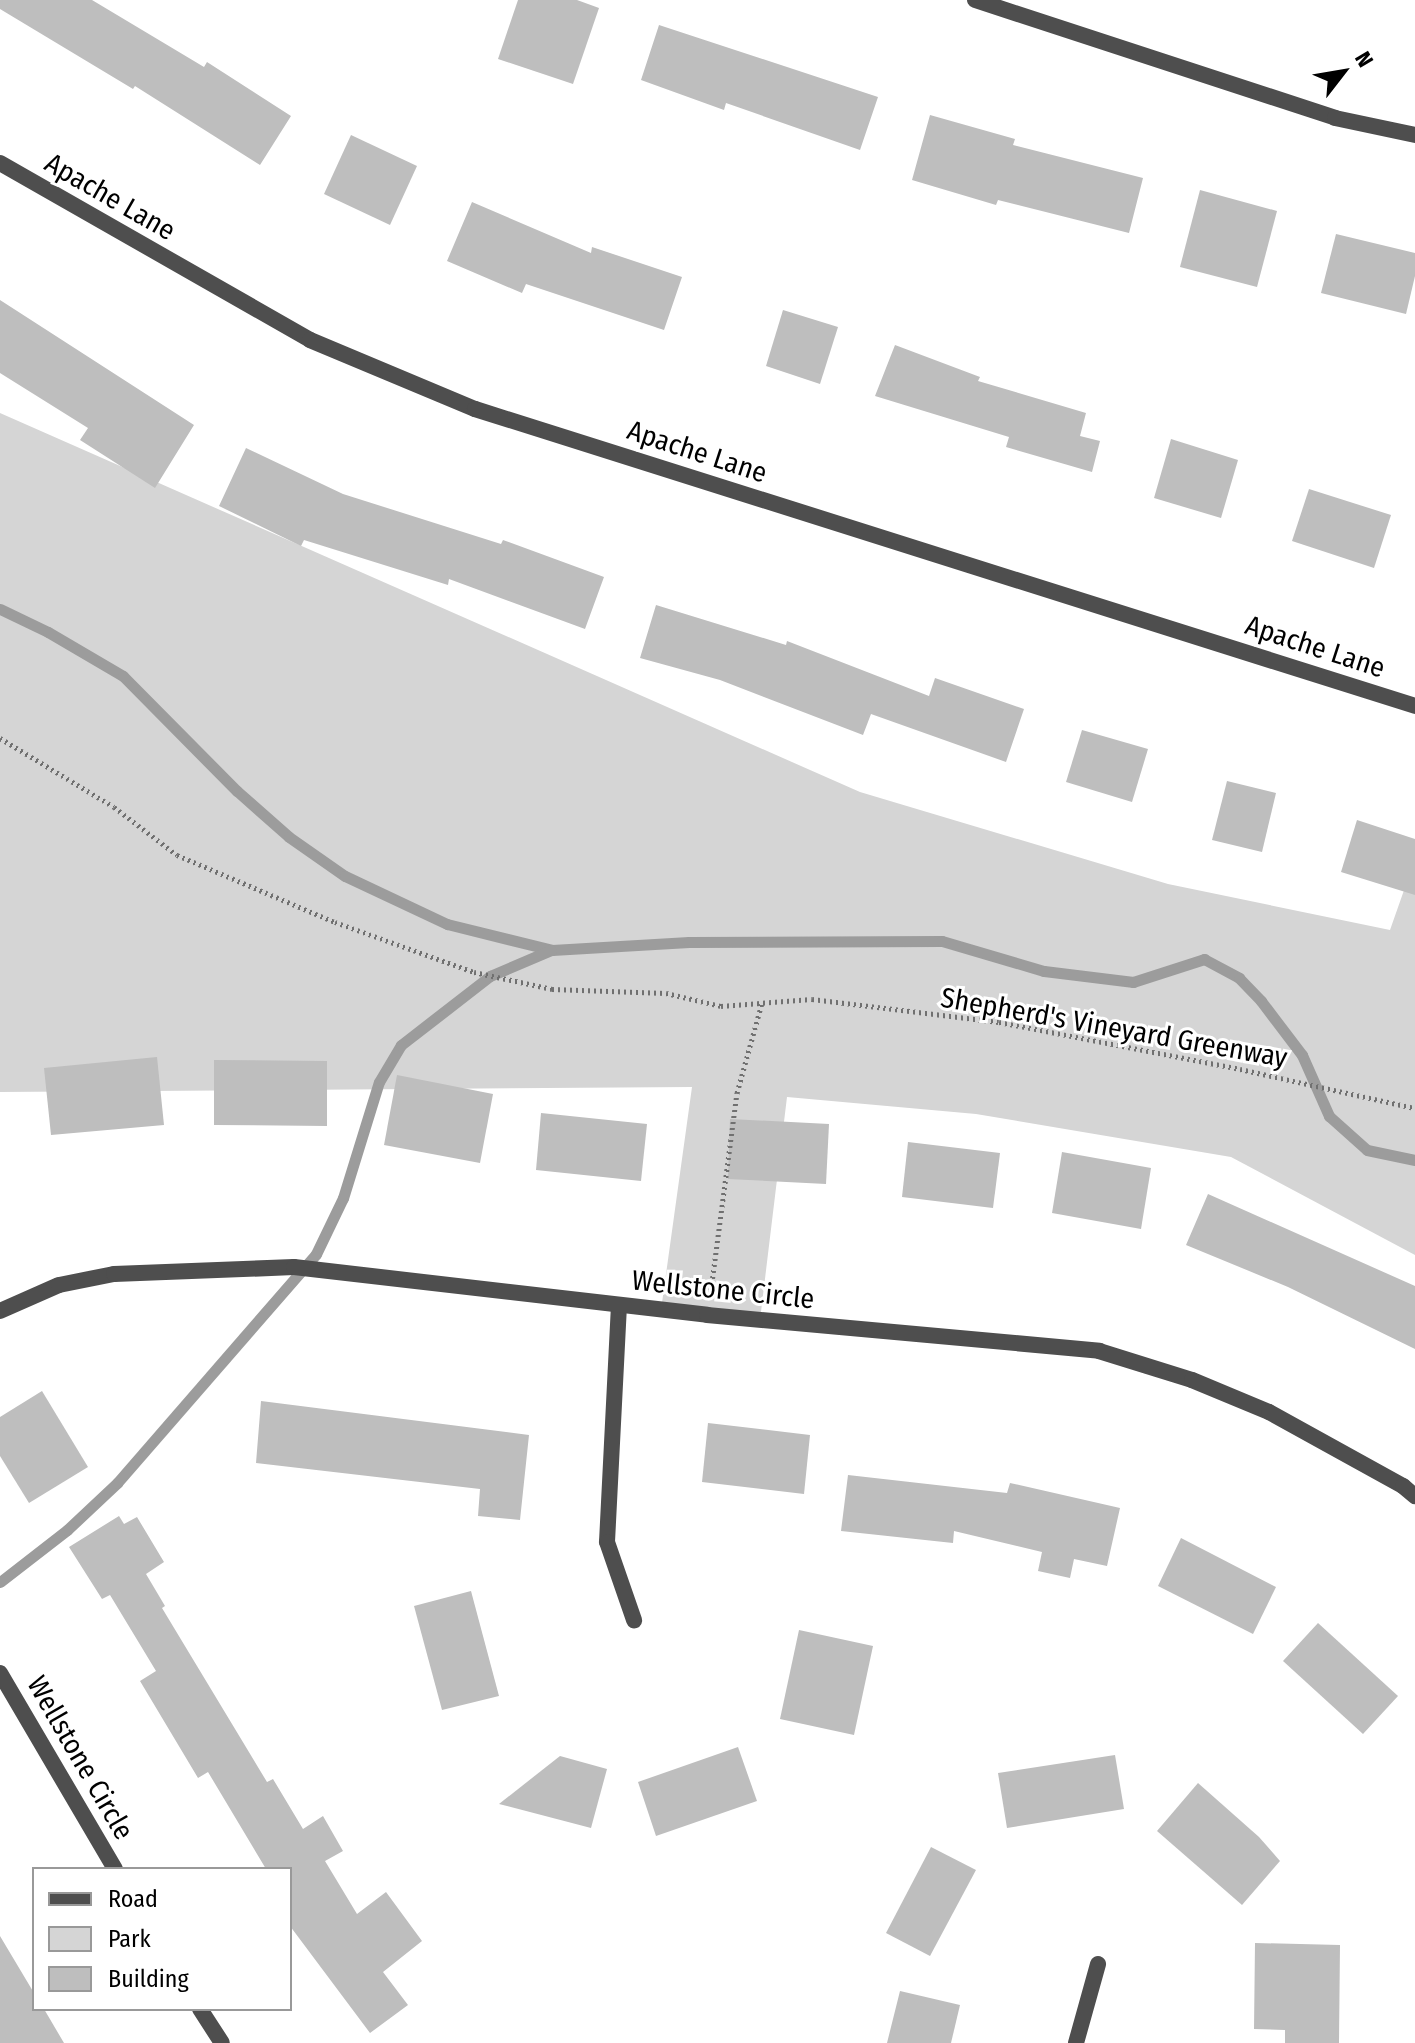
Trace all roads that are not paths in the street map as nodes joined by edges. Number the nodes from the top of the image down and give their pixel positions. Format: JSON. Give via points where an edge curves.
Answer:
{"nodes":[{"id":1,"x":975,"y":0,"type":"edge"},
{"id":2,"x":1415,"y":135,"type":"edge"},
{"id":3,"x":0,"y":163,"type":"edge"},
{"id":4,"x":1415,"y":706,"type":"edge"},
{"id":5,"x":619,"y":1305,"type":"junction"},
{"id":6,"x":0,"y":1311,"type":"edge"},
{"id":7,"x":1415,"y":1496,"type":"edge"},
{"id":8,"x":634,"y":1620,"type":"dead end"},
{"id":9,"x":0,"y":1673,"type":"edge"},
{"id":10,"x":114,"y":1867,"type":"edge"},
{"id":11,"x":1098,"y":1964,"type":"dead end"},
{"id":12,"x":201,"y":2011,"type":"edge"},
{"id":13,"x":222,"y":2043,"type":"edge"},
{"id":14,"x":1076,"y":2043,"type":"edge"}],
"edges":[{"from":1,"to":2,"type":"street","via":[[1335,118]]},
{"from":3,"to":4,"type":"street","name":"Apache Lane","via":[[310,340],[475,409]]},
{"from":5,"to":6,"type":"street","name":"Wellstone Circle","via":[[294,1267],[240,1267],[114,1274],[59,1285]]},
{"from":5,"to":7,"type":"street","name":"Wellstone Circle","via":[[1099,1351],[1192,1380],[1269,1412]]},
{"from":5,"to":8,"type":"street","via":[[607,1542]]},
{"from":9,"to":10,"type":"street","name":"Wellstone Circle"},
{"from":11,"to":14,"type":"street"},
{"from":12,"to":13,"type":"street"}]}
